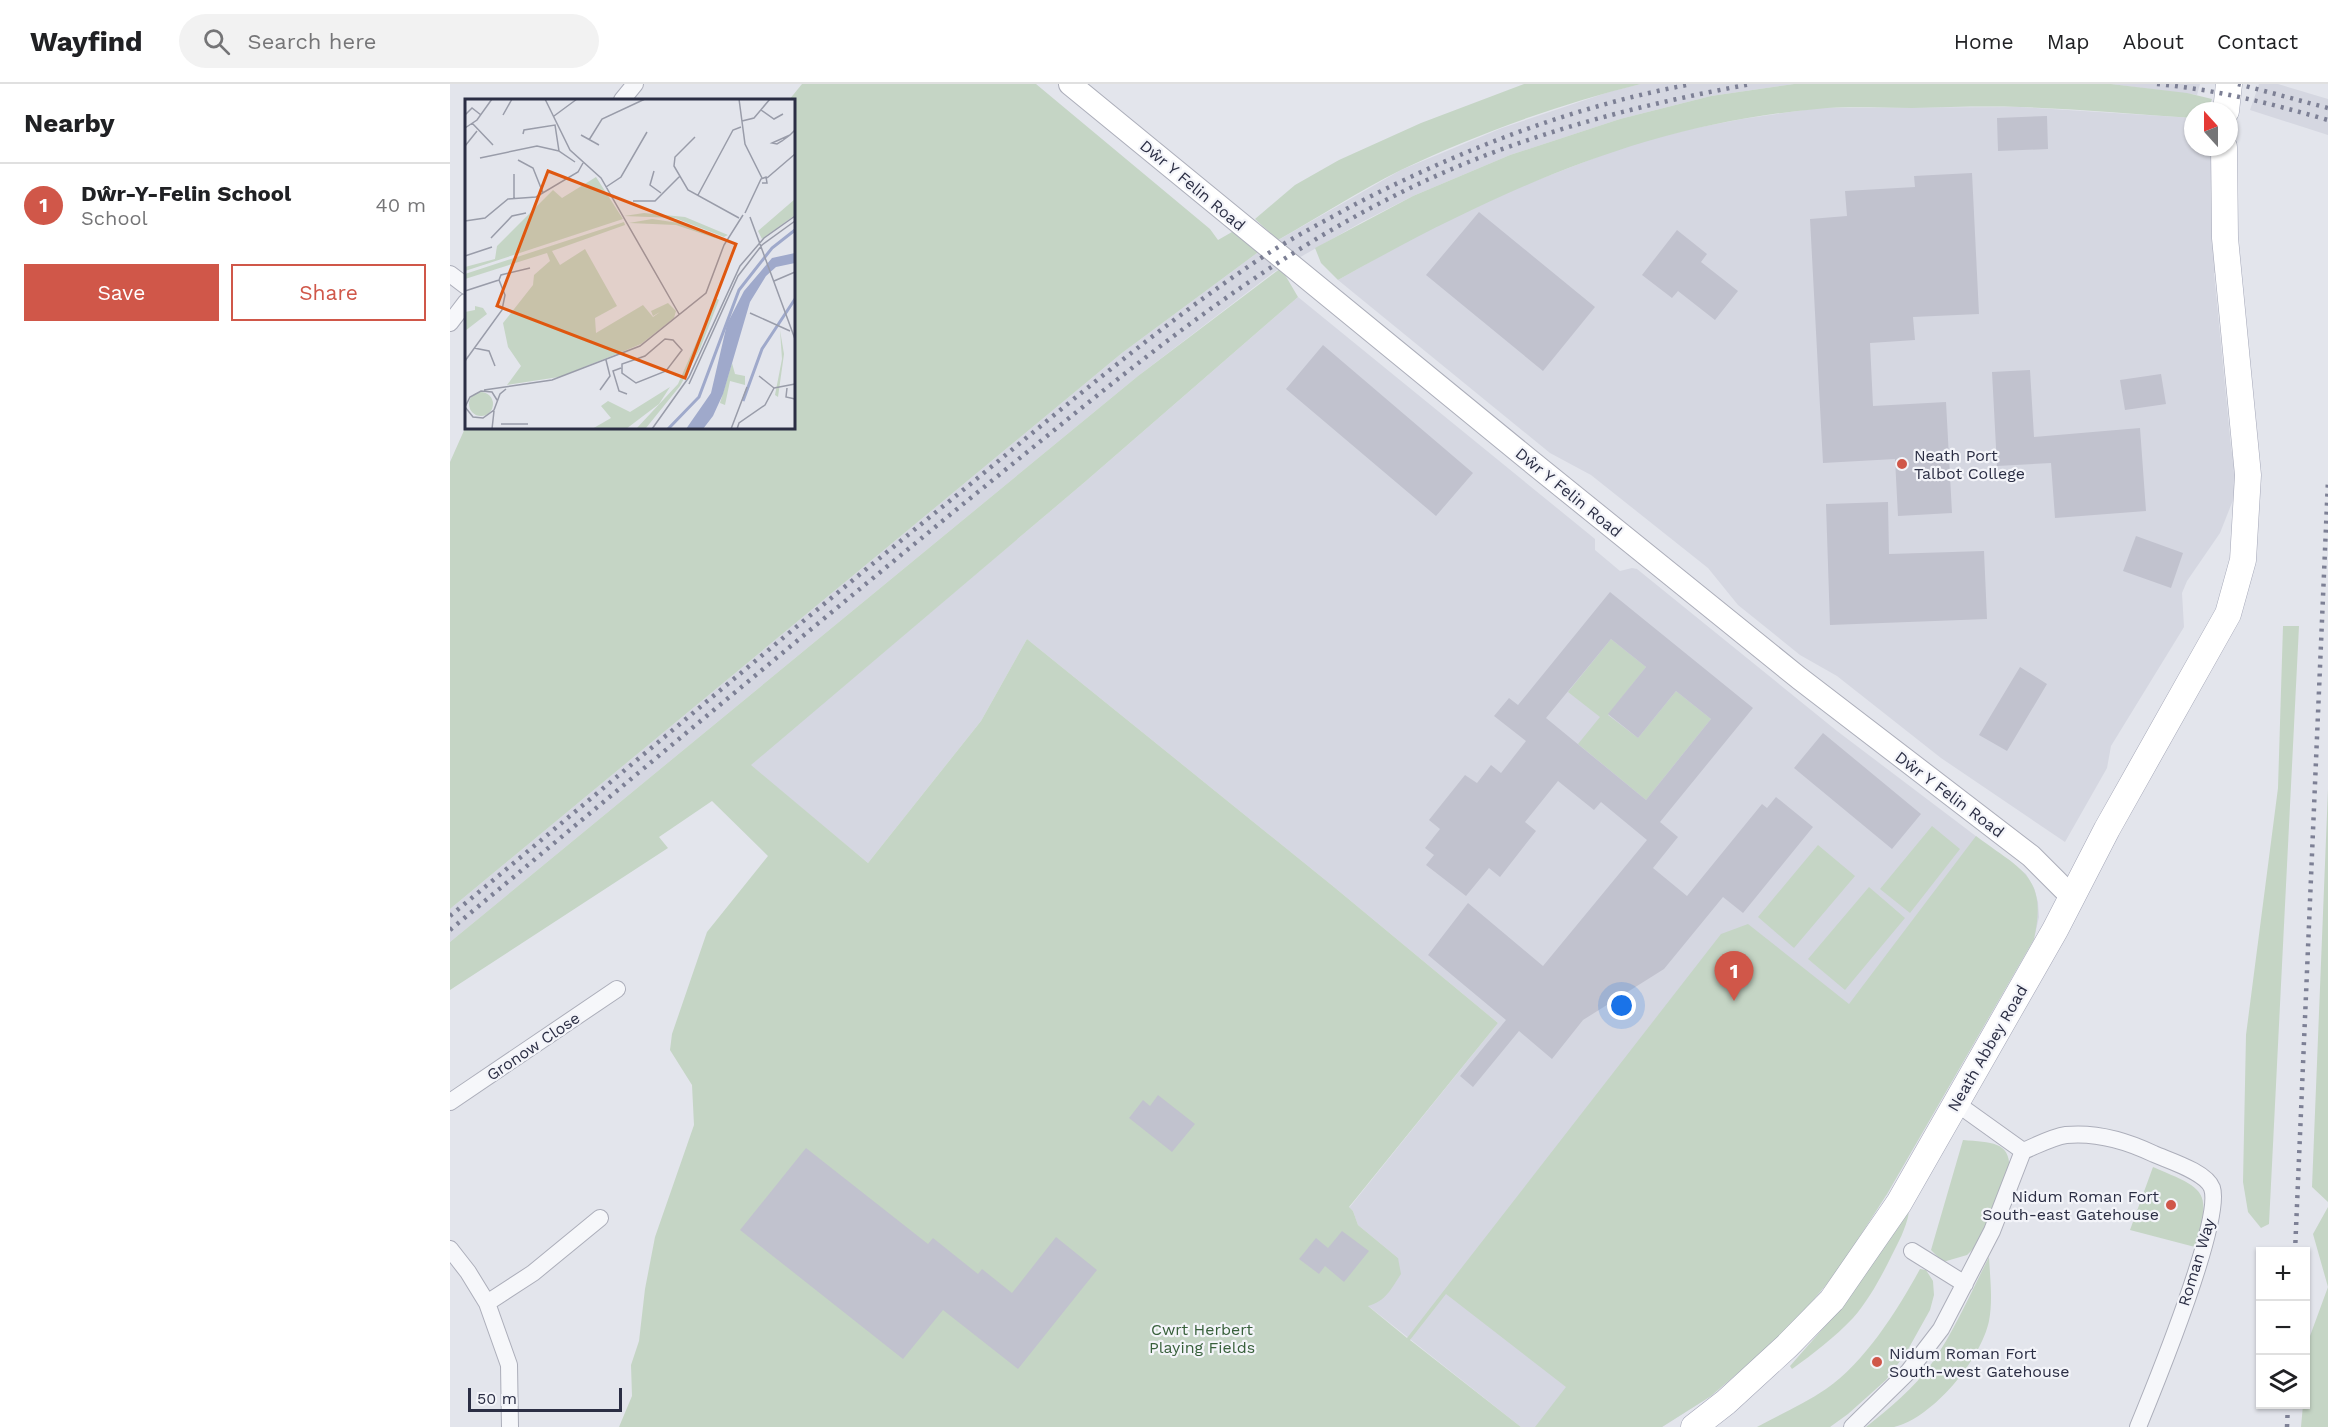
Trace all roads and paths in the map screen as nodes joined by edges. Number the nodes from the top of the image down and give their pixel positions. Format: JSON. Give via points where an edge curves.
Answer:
{"nodes":[{"id":1,"x":635,"y":84,"type":"edge"},
{"id":2,"x":1070,"y":84,"type":"edge"},
{"id":3,"x":2229,"y":84,"type":"edge"},
{"id":4,"x":623,"y":99,"type":"edge"},
{"id":5,"x":2227,"y":102,"type":"edge"},
{"id":6,"x":2224,"y":156,"type":"edge"},
{"id":7,"x":450,"y":274,"type":"edge"},
{"id":8,"x":465,"y":285,"type":"edge"},
{"id":9,"x":465,"y":303,"type":"edge"},
{"id":10,"x":450,"y":322,"type":"edge"},
{"id":11,"x":2071,"y":896,"type":"junction"},
{"id":12,"x":617,"y":989,"type":"dead end"},
{"id":13,"x":450,"y":1102,"type":"edge"},
{"id":14,"x":1956,"y":1103,"type":"junction"},
{"id":15,"x":2023,"y":1150,"type":"junction"},
{"id":16,"x":600,"y":1218,"type":"dead end"},
{"id":17,"x":450,"y":1249,"type":"edge"},
{"id":18,"x":1912,"y":1251,"type":"dead end"},
{"id":19,"x":1965,"y":1284,"type":"junction"},
{"id":20,"x":486,"y":1303,"type":"junction"},
{"id":21,"x":510,"y":1427,"type":"edge"},
{"id":22,"x":1694,"y":1427,"type":"edge"},
{"id":23,"x":1852,"y":1427,"type":"edge"},
{"id":24,"x":2138,"y":1427,"type":"edge"}],
"edges":[{"from":1,"to":4,"type":"street"},
{"from":2,"to":11,"type":"street","name":"Dŵr Y Felin Road","via":[[1790,671],[2031,856]]},
{"from":3,"to":5,"type":"main road"},
{"from":6,"to":11,"type":"main road","name":"Neath Abbey Road","via":[[2225,238],[2248,475],[2243,560],[2223,624]]},
{"from":7,"to":8,"type":"street"},
{"from":9,"to":10,"type":"street"},
{"from":11,"to":14,"type":"main road","name":"Neath Abbey Road"},
{"from":12,"to":13,"type":"street","name":"Gronow Close"},
{"from":14,"to":15,"type":"street"},
{"from":14,"to":22,"type":"main road","name":"Neath Abbey Road","via":[[1899,1203],[1832,1300],[1787,1347]]},
{"from":15,"to":19,"type":"street","via":[[1992,1231]]},
{"from":15,"to":24,"type":"street","name":"Roman Way","via":[[2065,1135],[2103,1136],[2139,1147],[2203,1176],[2211,1187],[2214,1203],[2201,1256]]},
{"from":16,"to":20,"type":"street","via":[[533,1273]]},
{"from":17,"to":20,"type":"street"},
{"from":18,"to":19,"type":"street"},
{"from":19,"to":23,"type":"street","via":[[1941,1329],[1908,1372]]},
{"from":20,"to":21,"type":"street","via":[[509,1365]]}]}
